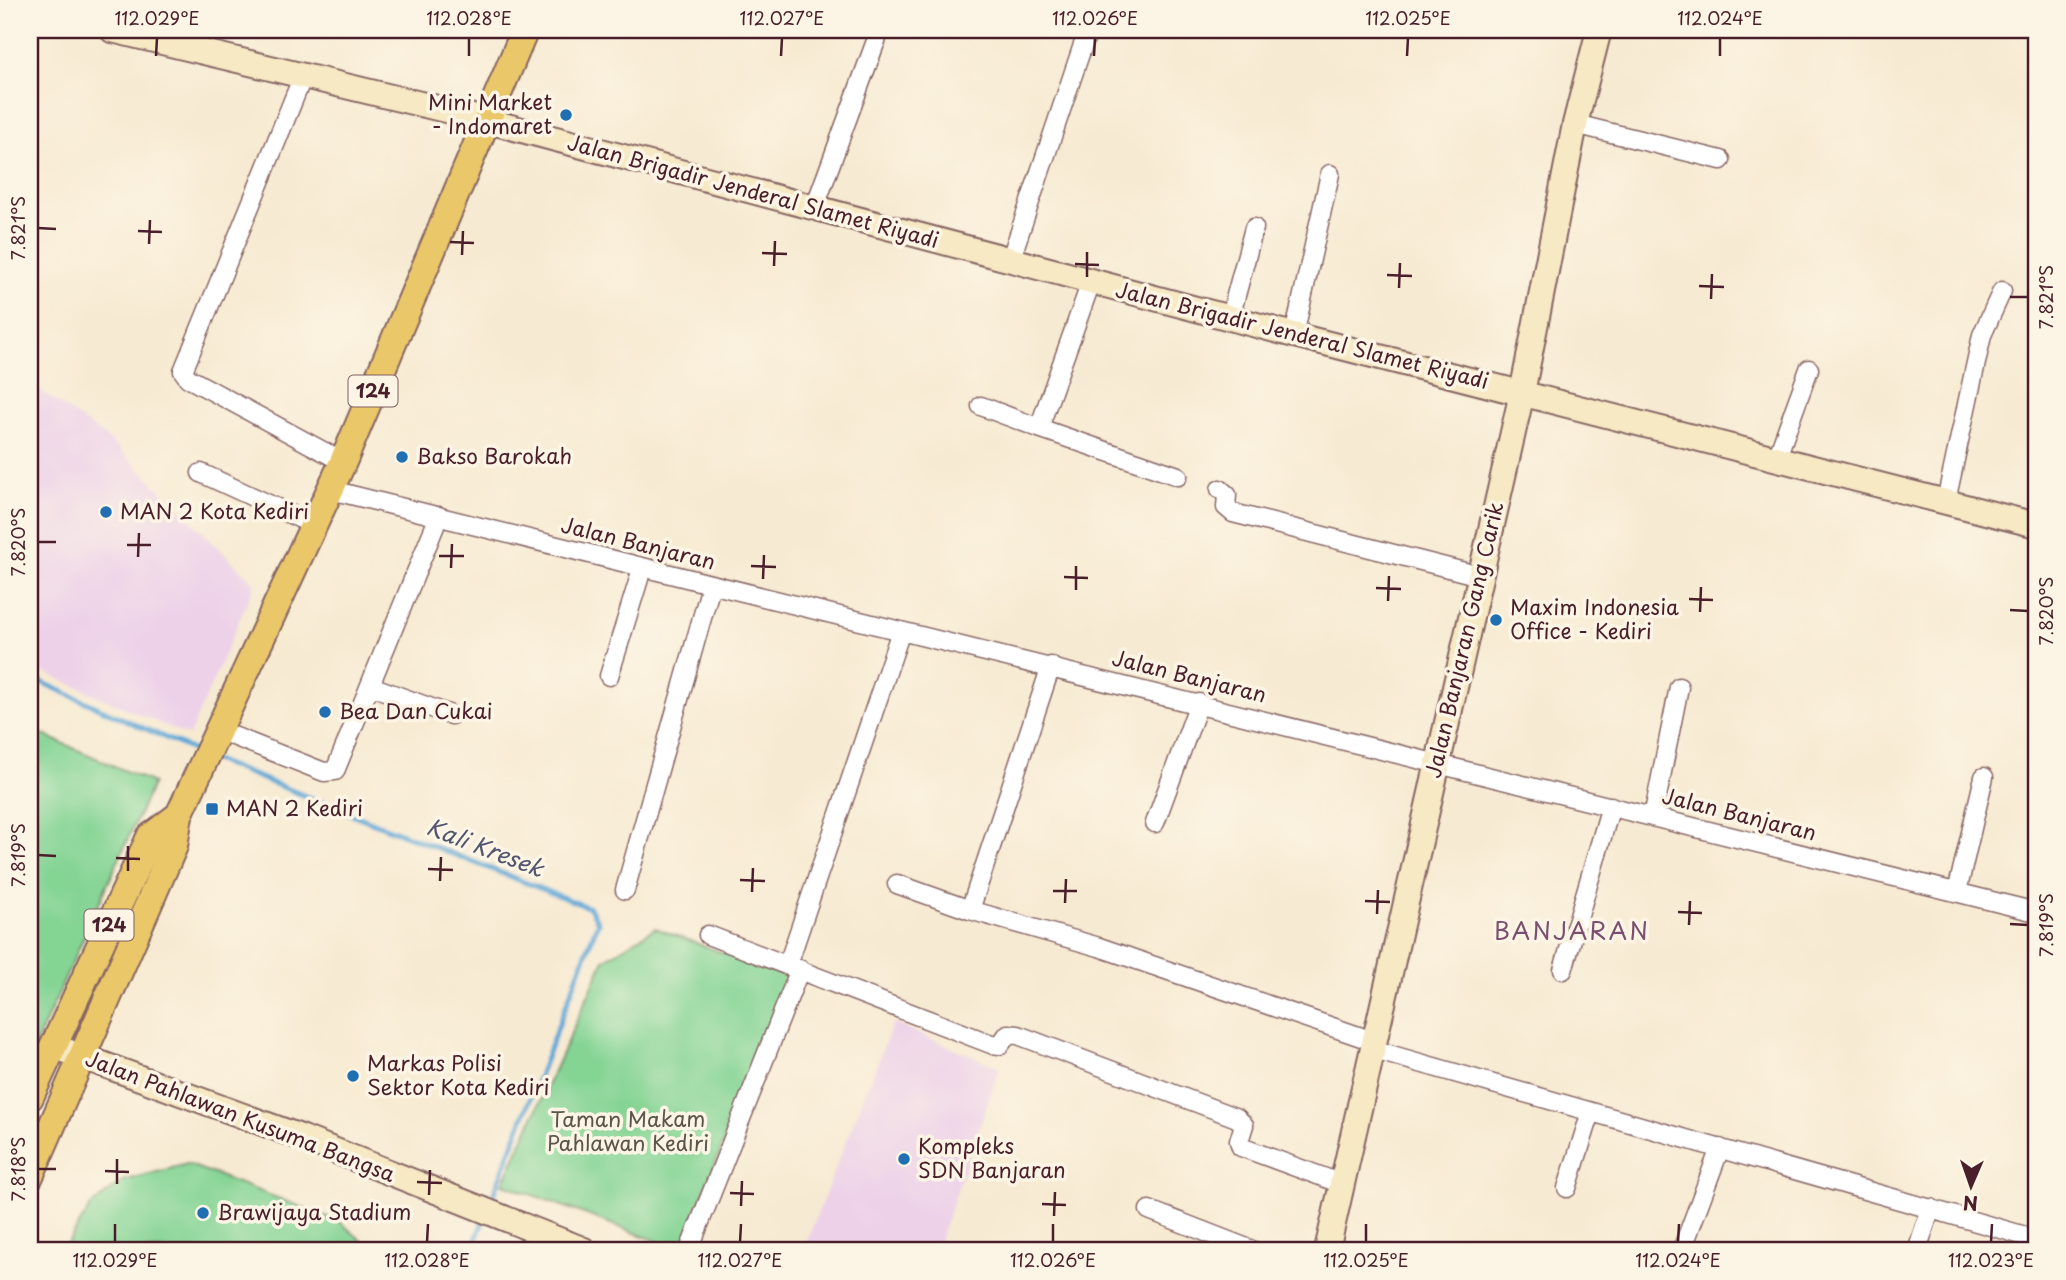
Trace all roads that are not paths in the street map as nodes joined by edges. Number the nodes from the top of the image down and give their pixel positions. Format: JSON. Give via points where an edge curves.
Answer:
{"nodes":[{"id":1,"x":112,"y":30,"type":"edge"},
{"id":2,"x":525,"y":30,"type":"edge"},
{"id":3,"x":880,"y":30,"type":"edge"},
{"id":4,"x":1088,"y":30,"type":"edge"},
{"id":5,"x":1599,"y":30,"type":"edge"},
{"id":6,"x":196,"y":39,"type":"edge"},
{"id":7,"x":303,"y":76,"type":"junction"},
{"id":8,"x":487,"y":122,"type":"junction"},
{"id":9,"x":1575,"y":124,"type":"junction"},
{"id":10,"x":1721,"y":160,"type":"dead end"},
{"id":11,"x":1330,"y":174,"type":"dead end"},
{"id":12,"x":814,"y":209,"type":"junction"},
{"id":13,"x":1254,"y":228,"type":"dead end"},
{"id":14,"x":1010,"y":261,"type":"junction"},
{"id":15,"x":1091,"y":282,"type":"junction"},
{"id":16,"x":2002,"y":290,"type":"dead end"},
{"id":17,"x":1230,"y":318,"type":"junction"},
{"id":18,"x":1294,"y":335,"type":"junction"},
{"id":19,"x":1809,"y":369,"type":"dead end"},
{"id":20,"x":1522,"y":393,"type":"junction"},
{"id":21,"x":981,"y":406,"type":"dead end"},
{"id":22,"x":1039,"y":428,"type":"junction"},
{"id":23,"x":1777,"y":457,"type":"junction"},
{"id":24,"x":343,"y":462,"type":"junction"},
{"id":25,"x":201,"y":473,"type":"dead end"},
{"id":26,"x":1178,"y":476,"type":"dead end"},
{"id":27,"x":1220,"y":489,"type":"dead end"},
{"id":28,"x":331,"y":490,"type":"junction"},
{"id":29,"x":1946,"y":501,"type":"junction"},
{"id":30,"x":439,"y":516,"type":"junction"},
{"id":31,"x":2036,"y":524,"type":"edge"},
{"id":32,"x":314,"y":526,"type":"junction"},
{"id":33,"x":642,"y":569,"type":"junction"},
{"id":34,"x":1480,"y":576,"type":"junction"},
{"id":35,"x":711,"y":586,"type":"junction"},
{"id":36,"x":901,"y":631,"type":"junction"},
{"id":37,"x":1051,"y":666,"type":"junction"},
{"id":38,"x":609,"y":676,"type":"dead end"},
{"id":39,"x":371,"y":686,"type":"junction"},
{"id":40,"x":1679,"y":687,"type":"dead end"},
{"id":41,"x":1199,"y":702,"type":"junction"},
{"id":42,"x":451,"y":715,"type":"dead end"},
{"id":43,"x":214,"y":739,"type":"junction"},
{"id":44,"x":1437,"y":763,"type":"junction"},
{"id":45,"x":1984,"y":777,"type":"dead end"},
{"id":46,"x":1611,"y":806,"type":"junction"},
{"id":47,"x":179,"y":815,"type":"junction"},
{"id":48,"x":1653,"y":817,"type":"junction"},
{"id":49,"x":1155,"y":823,"type":"dead end"},
{"id":50,"x":897,"y":884,"type":"dead end"},
{"id":51,"x":625,"y":890,"type":"dead end"},
{"id":52,"x":1957,"y":892,"type":"junction"},
{"id":53,"x":970,"y":910,"type":"junction"},
{"id":54,"x":2036,"y":912,"type":"edge"},
{"id":55,"x":708,"y":935,"type":"dead end"},
{"id":56,"x":794,"y":967,"type":"junction"},
{"id":57,"x":1563,"y":971,"type":"dead end"},
{"id":58,"x":1372,"y":1045,"type":"junction"},
{"id":59,"x":53,"y":1046,"type":"junction"},
{"id":60,"x":81,"y":1058,"type":"junction"},
{"id":61,"x":30,"y":1097,"type":"edge"},
{"id":62,"x":1591,"y":1112,"type":"junction"},
{"id":63,"x":1720,"y":1149,"type":"junction"},
{"id":64,"x":30,"y":1177,"type":"edge"},
{"id":65,"x":1342,"y":1184,"type":"junction"},
{"id":66,"x":1567,"y":1188,"type":"dead end"},
{"id":67,"x":1931,"y":1208,"type":"junction"},
{"id":68,"x":1149,"y":1210,"type":"dead end"},
{"id":69,"x":2036,"y":1239,"type":"edge"},
{"id":70,"x":572,"y":1248,"type":"edge"},
{"id":71,"x":689,"y":1250,"type":"edge"},
{"id":72,"x":1252,"y":1250,"type":"edge"},
{"id":73,"x":1327,"y":1250,"type":"edge"},
{"id":74,"x":1682,"y":1250,"type":"edge"},
{"id":75,"x":1917,"y":1250,"type":"edge"}],
"edges":[{"from":1,"to":6,"type":"street","name":"Jalan Brigadir Jenderal Slamet Riyadi"},
{"from":2,"to":8,"type":"main road","number":"124"},
{"from":3,"to":12,"type":"street"},
{"from":4,"to":14,"type":"street"},
{"from":5,"to":9,"type":"street","name":"Jalan Banjaran Gang Carik"},
{"from":6,"to":7,"type":"street","name":"Jalan Brigadir Jenderal Slamet Riyadi"},
{"from":7,"to":8,"type":"street","name":"Jalan Brigadir Jenderal Slamet Riyadi"},
{"from":7,"to":24,"type":"street","via":[[183,371],[188,378]]},
{"from":8,"to":12,"type":"street","name":"Jalan Brigadir Jenderal Slamet Riyadi"},
{"from":8,"to":24,"type":"main road","number":"124"},
{"from":9,"to":10,"type":"street"},
{"from":9,"to":20,"type":"street","name":"Jalan Banjaran Gang Carik"},
{"from":11,"to":18,"type":"street"},
{"from":12,"to":14,"type":"street","name":"Jalan Brigadir Jenderal Slamet Riyadi"},
{"from":13,"to":17,"type":"street"},
{"from":14,"to":15,"type":"street","name":"Jalan Brigadir Jenderal Slamet Riyadi"},
{"from":15,"to":17,"type":"street","name":"Jalan Brigadir Jenderal Slamet Riyadi"},
{"from":15,"to":22,"type":"street"},
{"from":16,"to":29,"type":"street","via":[[1982,335]]},
{"from":17,"to":18,"type":"street","name":"Jalan Brigadir Jenderal Slamet Riyadi"},
{"from":18,"to":20,"type":"street","name":"Jalan Brigadir Jenderal Slamet Riyadi"},
{"from":19,"to":23,"type":"street"},
{"from":20,"to":23,"type":"street","name":"Jalan Brigadir Jenderal Slamet Riyadi"},
{"from":20,"to":34,"type":"street","name":"Jalan Banjaran Gang Carik"},
{"from":21,"to":22,"type":"street"},
{"from":22,"to":26,"type":"street"},
{"from":23,"to":29,"type":"street","name":"Jalan Brigadir Jenderal Slamet Riyadi"},
{"from":24,"to":28,"type":"main road","number":"124"},
{"from":25,"to":32,"type":"street"},
{"from":27,"to":34,"type":"street","via":[[1227,495],[1226,508],[1233,513]]},
{"from":28,"to":30,"type":"street","name":"Jalan Banjaran"},
{"from":28,"to":32,"type":"main road","number":"124"},
{"from":29,"to":31,"type":"street","name":"Jalan Brigadir Jenderal Slamet Riyadi"},
{"from":30,"to":33,"type":"street","name":"Jalan Banjaran"},
{"from":30,"to":39,"type":"street"},
{"from":32,"to":43,"type":"main road","number":"124"},
{"from":33,"to":35,"type":"street","name":"Jalan Banjaran"},
{"from":33,"to":38,"type":"street"},
{"from":34,"to":44,"type":"street","name":"Jalan Banjaran Gang Carik"},
{"from":35,"to":36,"type":"street","name":"Jalan Banjaran"},
{"from":35,"to":51,"type":"street"},
{"from":36,"to":37,"type":"street","name":"Jalan Banjaran"},
{"from":36,"to":56,"type":"street"},
{"from":37,"to":41,"type":"street","name":"Jalan Banjaran"},
{"from":37,"to":53,"type":"street"},
{"from":39,"to":42,"type":"street"},
{"from":39,"to":43,"type":"street","via":[[331,773]]},
{"from":40,"to":48,"type":"street"},
{"from":41,"to":44,"type":"street","name":"Jalan Banjaran"},
{"from":41,"to":49,"type":"street"},
{"from":43,"to":47,"type":"main road","number":"124"},
{"from":44,"to":46,"type":"street","name":"Jalan Banjaran"},
{"from":44,"to":58,"type":"street","name":"Jalan Banjaran Gang Carik"},
{"from":45,"to":52,"type":"street"},
{"from":46,"to":48,"type":"street","name":"Jalan Banjaran"},
{"from":46,"to":57,"type":"street"},
{"from":47,"to":59,"type":"main road","number":"124","via":[[150,837]]},
{"from":47,"to":60,"type":"main road","number":"124","via":[[174,846]]},
{"from":48,"to":52,"type":"street","name":"Jalan Banjaran"},
{"from":50,"to":53,"type":"street"},
{"from":52,"to":54,"type":"street","name":"Jalan Banjaran"},
{"from":53,"to":58,"type":"street","via":[[1099,947]]},
{"from":55,"to":56,"type":"street"},
{"from":56,"to":65,"type":"street","via":[[991,1044],[1000,1045],[1009,1034],[1018,1035],[1237,1118],[1244,1125],[1241,1147]]},
{"from":56,"to":71,"type":"street"},
{"from":58,"to":62,"type":"street"},
{"from":58,"to":65,"type":"street","name":"Jalan Banjaran Gang Carik"},
{"from":59,"to":60,"type":"street","name":"Jalan Pahlawan Kusuma Bangsa"},
{"from":59,"to":61,"type":"main road"},
{"from":60,"to":64,"type":"main road"},
{"from":60,"to":70,"type":"street","name":"Jalan Pahlawan Kusuma Bangsa","via":[[303,1138]]},
{"from":62,"to":63,"type":"street"},
{"from":62,"to":66,"type":"street"},
{"from":63,"to":67,"type":"street"},
{"from":63,"to":74,"type":"street"},
{"from":65,"to":73,"type":"street","name":"Jalan Banjaran Gang Carik"},
{"from":67,"to":69,"type":"street"},
{"from":67,"to":75,"type":"street"},
{"from":68,"to":72,"type":"street"}]}
